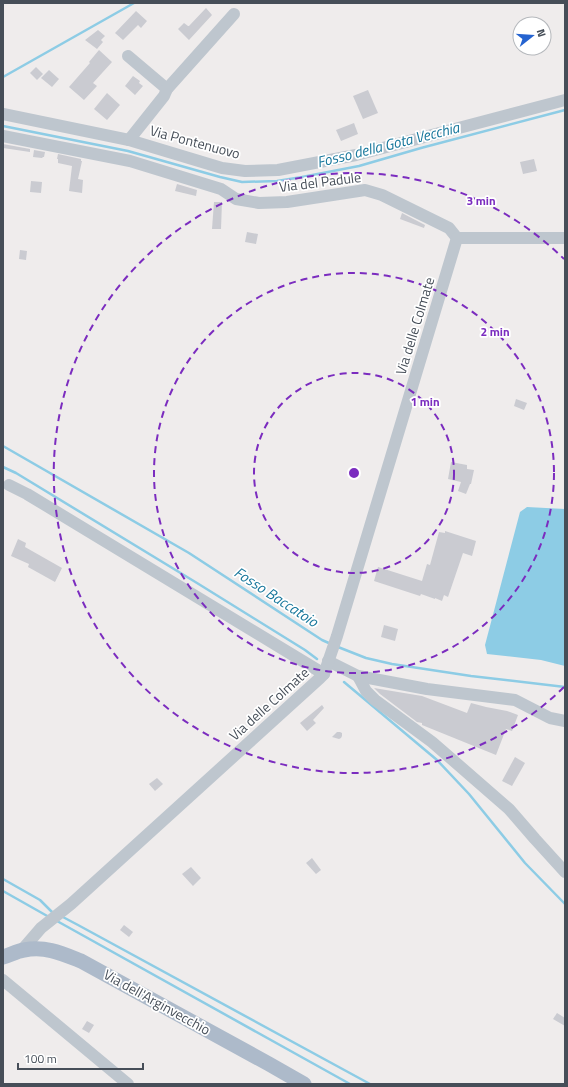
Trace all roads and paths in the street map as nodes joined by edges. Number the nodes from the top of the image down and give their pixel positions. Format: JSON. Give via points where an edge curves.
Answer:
{"nodes":[{"id":1,"x":234,"y":14,"type":"dead end"},
{"id":2,"x":128,"y":56,"type":"dead end"},
{"id":3,"x":167,"y":90,"type":"junction"},
{"id":4,"x":565,"y":100,"type":"edge"},
{"id":5,"x":3,"y":114,"type":"edge"},
{"id":6,"x":3,"y":136,"type":"edge"},
{"id":7,"x":129,"y":140,"type":"junction"},
{"id":8,"x":457,"y":238,"type":"junction"},
{"id":9,"x":565,"y":238,"type":"edge"},
{"id":10,"x":9,"y":485,"type":"dead end"},
{"id":11,"x":330,"y":656,"type":"junction"},
{"id":12,"x":324,"y":674,"type":"junction"},
{"id":13,"x":358,"y":676,"type":"junction"},
{"id":14,"x":565,"y":721,"type":"edge"},
{"id":15,"x":565,"y":872,"type":"edge"},
{"id":16,"x":22,"y":950,"type":"junction"},
{"id":17,"x":3,"y":957,"type":"edge"},
{"id":18,"x":3,"y":980,"type":"edge"},
{"id":19,"x":128,"y":1084,"type":"edge"},
{"id":20,"x":304,"y":1084,"type":"edge"}],
"edges":[{"from":1,"to":3,"type":"street"},
{"from":2,"to":3,"type":"street"},
{"from":3,"to":7,"type":"street"},
{"from":4,"to":7,"type":"street","name":"Via Pontenuovo","via":[[356,156],[278,170],[245,171],[222,168]]},
{"from":5,"to":7,"type":"street","name":"Via Pontenuovo"},
{"from":6,"to":8,"type":"street","name":"Via del Padule","via":[[130,161],[221,189],[236,199],[259,203],[287,202],[365,190],[382,195],[449,228]]},
{"from":8,"to":9,"type":"street"},
{"from":8,"to":11,"type":"street","name":"Via delle Colmate"},
{"from":10,"to":12,"type":"street"},
{"from":11,"to":12,"type":"street","name":"Via delle Colmate"},
{"from":11,"to":13,"type":"street"},
{"from":12,"to":16,"type":"street","name":"Via delle Colmate","via":[[72,904],[41,928]]},
{"from":13,"to":14,"type":"street","via":[[427,689],[515,700],[550,718]]},
{"from":13,"to":15,"type":"street","via":[[375,700],[432,742],[509,809]]},
{"from":16,"to":17,"type":"main road","name":"Via dell'Arginvecchio"},
{"from":16,"to":20,"type":"main road","name":"Via dell'Arginvecchio","via":[[55,950],[81,961]]},
{"from":18,"to":19,"type":"street"}]}
